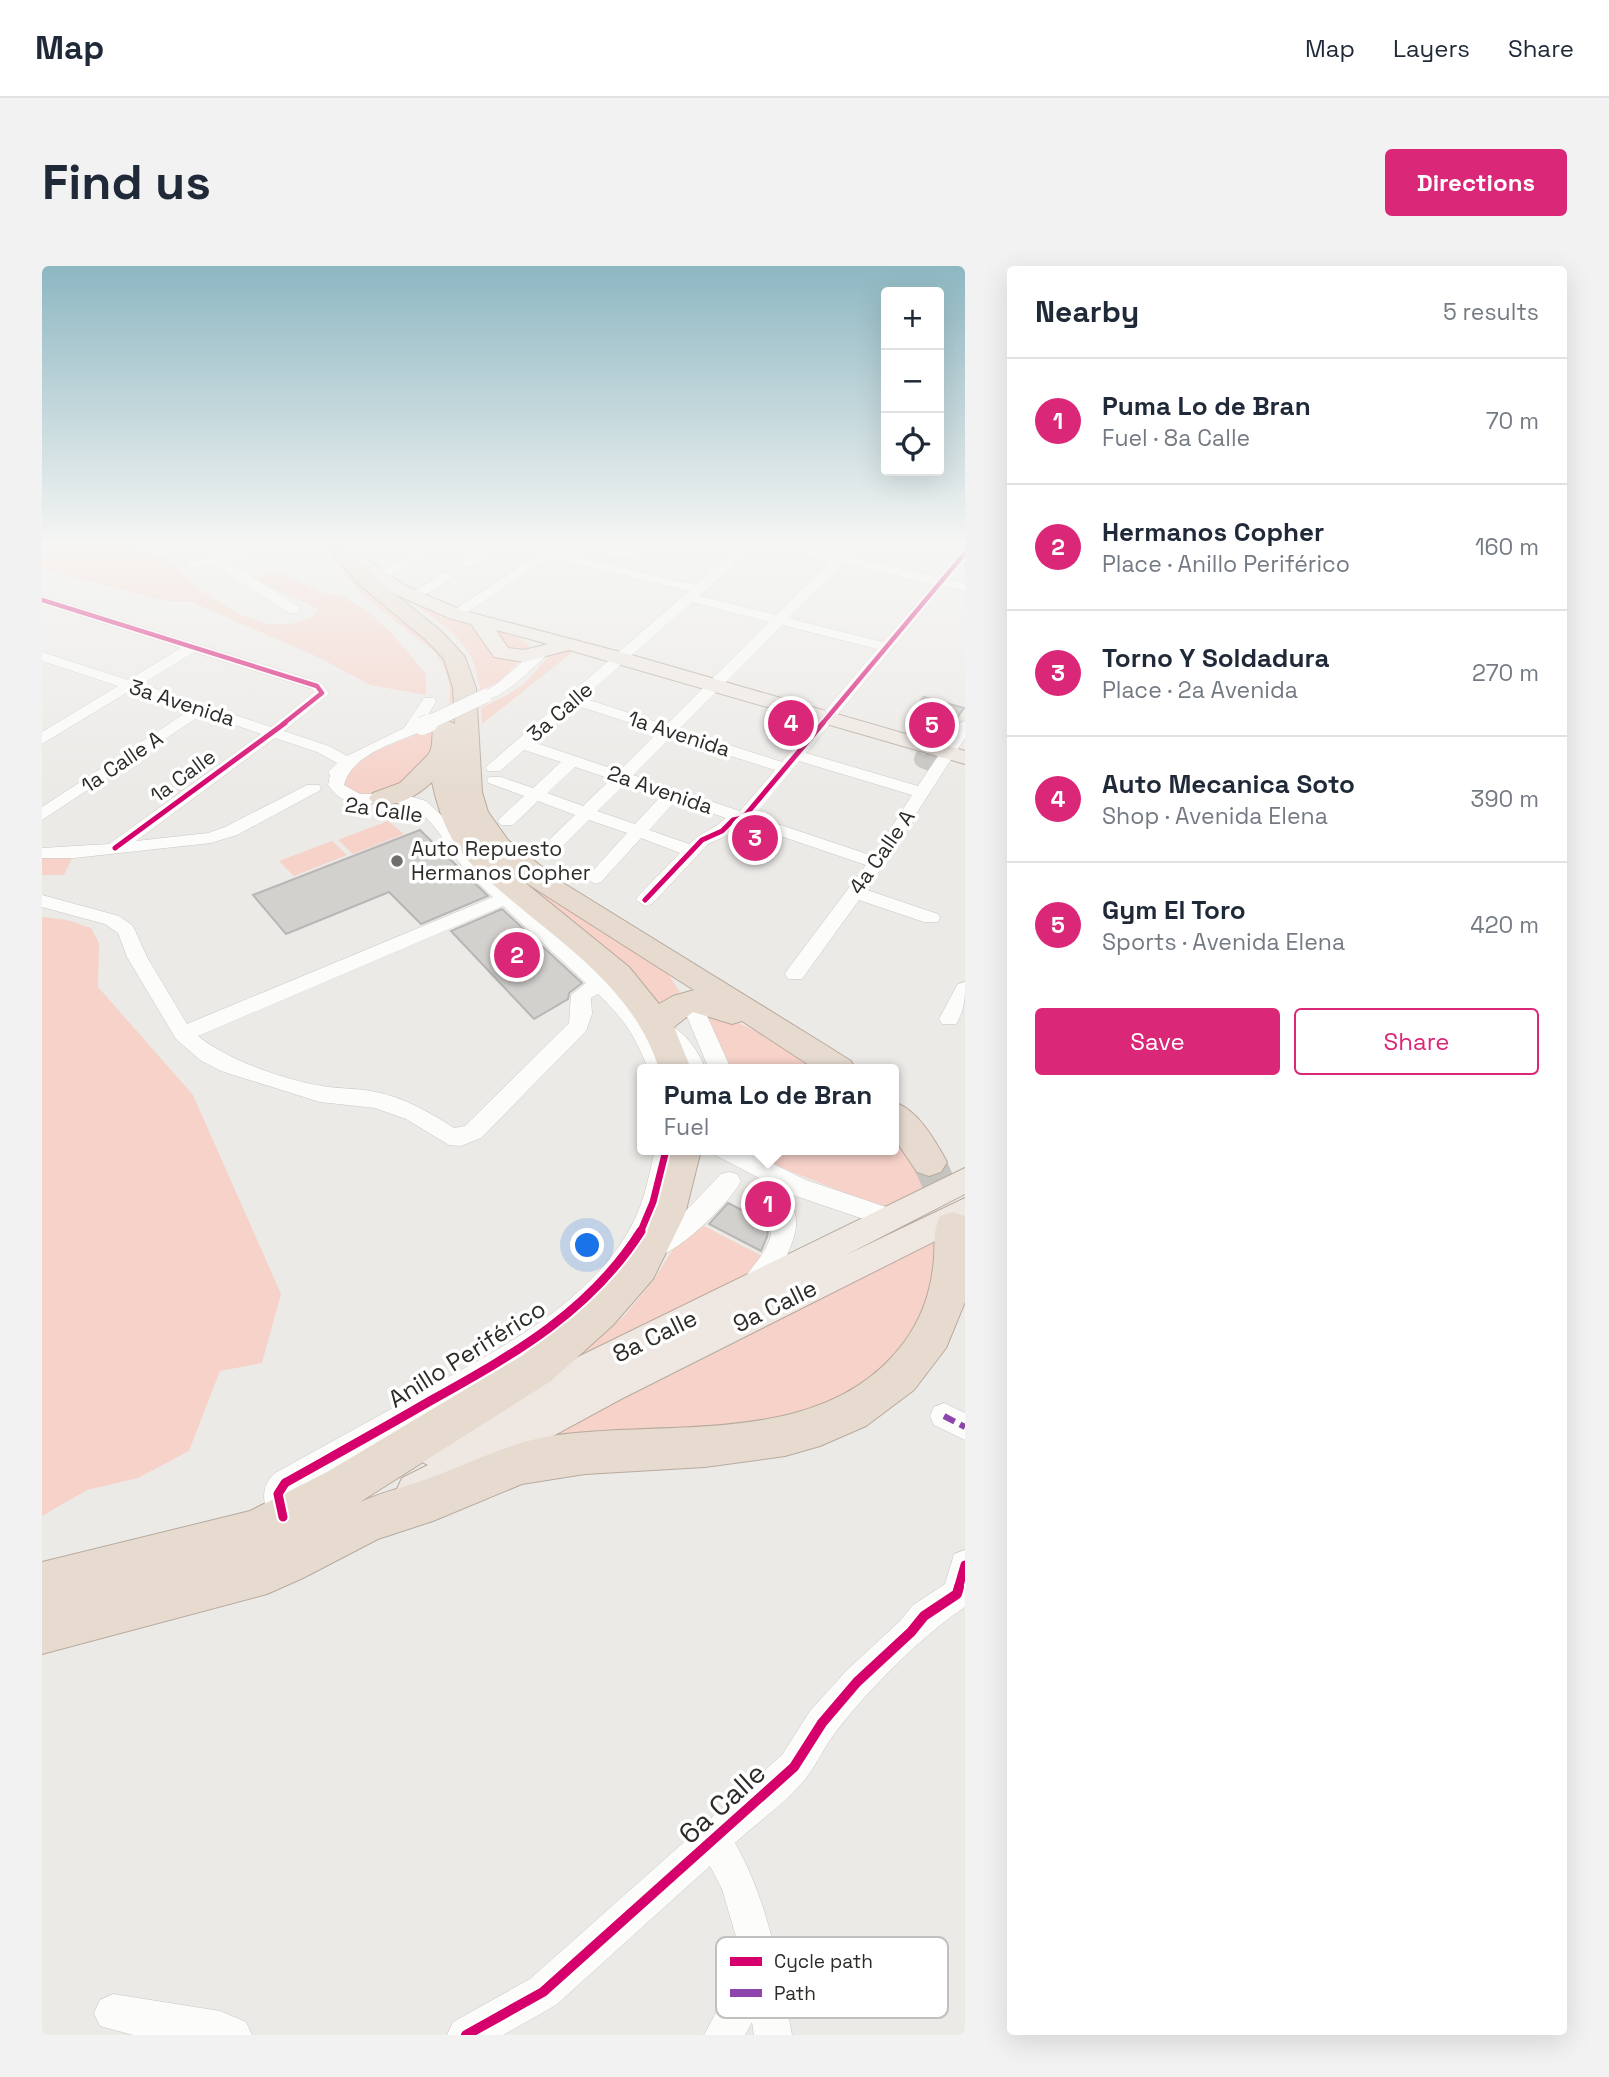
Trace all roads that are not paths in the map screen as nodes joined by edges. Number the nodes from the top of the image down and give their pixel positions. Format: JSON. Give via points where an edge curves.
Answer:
{"nodes":[{"id":1,"x":127,"y":627,"type":"edge"},
{"id":2,"x":397,"y":627,"type":"edge"},
{"id":3,"x":424,"y":627,"type":"edge"},
{"id":4,"x":485,"y":627,"type":"edge"},
{"id":5,"x":657,"y":627,"type":"edge"},
{"id":6,"x":773,"y":627,"type":"edge"},
{"id":7,"x":805,"y":627,"type":"edge"},
{"id":8,"x":904,"y":627,"type":"edge"},
{"id":9,"x":501,"y":639,"type":"junction"},
{"id":10,"x":542,"y":643,"type":"junction"},
{"id":11,"x":192,"y":647,"type":"junction"},
{"id":12,"x":887,"y":647,"type":"junction"},
{"id":13,"x":42,"y":656,"type":"edge"},
{"id":14,"x":621,"y":658,"type":"junction"},
{"id":15,"x":131,"y":686,"type":"junction"},
{"id":16,"x":503,"y":686,"type":"junction"},
{"id":17,"x":715,"y":686,"type":"junction"},
{"id":18,"x":573,"y":700,"type":"junction"},
{"id":19,"x":429,"y":701,"type":"dead end"},
{"id":20,"x":201,"y":709,"type":"junction"},
{"id":21,"x":828,"y":718,"type":"junction"},
{"id":22,"x":965,"y":726,"type":"edge"},
{"id":23,"x":416,"y":728,"type":"junction"},
{"id":24,"x":669,"y":731,"type":"junction"},
{"id":25,"x":272,"y":733,"type":"junction"},
{"id":26,"x":42,"y":739,"type":"edge"},
{"id":27,"x":523,"y":744,"type":"junction"},
{"id":28,"x":323,"y":749,"type":"junction"},
{"id":29,"x":369,"y":749,"type":"junction"},
{"id":30,"x":443,"y":752,"type":"junction"},
{"id":31,"x":941,"y":757,"type":"edge"},
{"id":32,"x":572,"y":761,"type":"junction"},
{"id":33,"x":791,"y":761,"type":"junction"},
{"id":34,"x":344,"y":766,"type":"junction"},
{"id":35,"x":622,"y":777,"type":"junction"},
{"id":36,"x":313,"y":788,"type":"dead end"},
{"id":37,"x":923,"y":793,"type":"junction"},
{"id":38,"x":672,"y":794,"type":"junction"},
{"id":39,"x":536,"y":795,"type":"junction"},
{"id":40,"x":382,"y":798,"type":"junction"},
{"id":41,"x":586,"y":813,"type":"junction"},
{"id":42,"x":42,"y":815,"type":"edge"},
{"id":43,"x":436,"y":817,"type":"junction"},
{"id":44,"x":743,"y":818,"type":"junction"},
{"id":45,"x":508,"y":821,"type":"dead end"},
{"id":46,"x":639,"y":832,"type":"junction"},
{"id":47,"x":556,"y":843,"type":"dead end"},
{"id":48,"x":115,"y":848,"type":"junction"},
{"id":49,"x":692,"y":851,"type":"junction"},
{"id":50,"x":42,"y":853,"type":"edge"},
{"id":51,"x":877,"y":863,"type":"junction"},
{"id":52,"x":595,"y":878,"type":"dead end"},
{"id":53,"x":855,"y":892,"type":"junction"},
{"id":54,"x":506,"y":898,"type":"junction"},
{"id":55,"x":42,"y":901,"type":"edge"},
{"id":56,"x":645,"y":901,"type":"dead end"},
{"id":57,"x":931,"y":918,"type":"dead end"},
{"id":58,"x":662,"y":956,"type":"junction"},
{"id":59,"x":795,"y":974,"type":"dead end"},
{"id":60,"x":609,"y":979,"type":"junction"},
{"id":61,"x":965,"y":989,"type":"edge"},
{"id":62,"x":690,"y":1000,"type":"junction"},
{"id":63,"x":948,"y":1019,"type":"dead end"},
{"id":64,"x":658,"y":1027,"type":"junction"},
{"id":65,"x":183,"y":1034,"type":"junction"},
{"id":66,"x":798,"y":1042,"type":"junction"},
{"id":67,"x":657,"y":1064,"type":"edge"},
{"id":68,"x":674,"y":1064,"type":"edge"},
{"id":69,"x":693,"y":1064,"type":"edge"},
{"id":70,"x":718,"y":1064,"type":"edge"},
{"id":71,"x":831,"y":1064,"type":"edge"},
{"id":72,"x":899,"y":1120,"type":"edge"},
{"id":73,"x":665,"y":1155,"type":"edge"},
{"id":74,"x":683,"y":1155,"type":"edge"},
{"id":75,"x":737,"y":1162,"type":"edge"},
{"id":76,"x":929,"y":1162,"type":"tunnel mouth"},
{"id":77,"x":965,"y":1180,"type":"edge"},
{"id":78,"x":773,"y":1188,"type":"junction"},
{"id":79,"x":890,"y":1219,"type":"junction"},
{"id":80,"x":959,"y":1219,"type":"edge"},
{"id":81,"x":650,"y":1251,"type":"junction"},
{"id":82,"x":752,"y":1287,"type":"junction"},
{"id":83,"x":473,"y":1392,"type":"junction"},
{"id":84,"x":353,"y":1504,"type":"junction"},
{"id":85,"x":271,"y":1539,"type":"junction"},
{"id":86,"x":965,"y":1565,"type":"edge"},
{"id":87,"x":42,"y":1585,"type":"edge"},
{"id":88,"x":42,"y":1630,"type":"edge"},
{"id":89,"x":714,"y":1839,"type":"junction"},
{"id":90,"x":754,"y":1937,"type":"edge"},
{"id":91,"x":113,"y":2013,"type":"dead end"},
{"id":92,"x":733,"y":2018,"type":"edge"},
{"id":93,"x":233,"y":2035,"type":"edge"},
{"id":94,"x":466,"y":2035,"type":"edge"},
{"id":95,"x":723,"y":2035,"type":"edge"}],
"edges":[{"from":1,"to":11,"type":"street"},
{"from":2,"to":30,"type":"highway","via":[[431,654],[445,687]]},
{"from":3,"to":58,"type":"highway","via":[[459,666],[464,683],[468,788],[484,829],[532,872]]},
{"from":4,"to":9,"type":"main road"},
{"from":5,"to":14,"type":"street","name":"3a Calle"},
{"from":6,"to":17,"type":"street"},
{"from":7,"to":12,"type":"street"},
{"from":8,"to":12,"type":"street"},
{"from":9,"to":10,"type":"main road"},
{"from":9,"to":10,"type":"main road","via":[[524,656]]},
{"from":9,"to":16,"type":"street","via":[[506,668]]},
{"from":10,"to":14,"type":"main road","via":[[571,644]]},
{"from":10,"to":16,"type":"street","name":"2a Calle"},
{"from":11,"to":15,"type":"street"},
{"from":11,"to":25,"type":"street","name":"1a Calle","via":[[317,686],[322,693]]},
{"from":12,"to":21,"type":"street"},
{"from":13,"to":15,"type":"street","name":"3a Avenida"},
{"from":14,"to":17,"type":"main road"},
{"from":14,"to":18,"type":"street","name":"3a Calle"},
{"from":15,"to":20,"type":"street","name":"3a Avenida"},
{"from":15,"to":26,"type":"street"},
{"from":16,"to":23,"type":"street","name":"2a Calle","bridge":true},
{"from":17,"to":21,"type":"main road"},
{"from":17,"to":24,"type":"street"},
{"from":18,"to":24,"type":"street","name":"1a Avenida"},
{"from":18,"to":27,"type":"street","name":"3a Calle"},
{"from":19,"to":23,"type":"street"},
{"from":20,"to":25,"type":"street","name":"3a Avenida"},
{"from":20,"to":42,"type":"street","name":"1a Calle A"},
{"from":21,"to":31,"type":"main road"},
{"from":21,"to":33,"type":"street"},
{"from":22,"to":31,"type":"street","name":"4a Calle A"},
{"from":23,"to":29,"type":"street","name":"2a Calle"},
{"from":24,"to":33,"type":"street","name":"1a Avenida"},
{"from":24,"to":35,"type":"street"},
{"from":25,"to":28,"type":"street","name":"3a Avenida"},
{"from":25,"to":48,"type":"street","name":"1a Calle"},
{"from":27,"to":32,"type":"street","name":"2a Avenida"},
{"from":27,"to":39,"type":"street","name":"3a Calle","via":[[494,774]]},
{"from":28,"to":29,"type":"street","name":"3a Avenida"},
{"from":28,"to":34,"type":"street","name":"3a Avenida"},
{"from":29,"to":34,"type":"street","name":"2a Calle"},
{"from":30,"to":40,"type":"highway","via":[[411,788]]},
{"from":30,"to":43,"type":"highway","via":[[432,782]]},
{"from":30,"to":60,"type":"highway","via":[[443,778],[451,808],[476,852]]},
{"from":31,"to":37,"type":"street","name":"4a Calle A"},
{"from":32,"to":35,"type":"street","name":"2a Avenida"},
{"from":32,"to":39,"type":"street"},
{"from":33,"to":37,"type":"street","name":"1a Avenida"},
{"from":33,"to":44,"type":"street"},
{"from":34,"to":40,"type":"street","name":"2a Calle","via":[[336,782],[342,793]]},
{"from":34,"to":43,"type":"street","name":"2a Calle","via":[[330,776],[324,789],[335,803],[363,811]]},
{"from":35,"to":38,"type":"street","name":"2a Avenida"},
{"from":35,"to":41,"type":"street"},
{"from":36,"to":48,"type":"street","name":"2a Calle","via":[[211,838]]},
{"from":37,"to":51,"type":"street","name":"4a Calle A"},
{"from":38,"to":44,"type":"street","name":"2a Avenida"},
{"from":38,"to":46,"type":"street"},
{"from":39,"to":41,"type":"street"},
{"from":39,"to":45,"type":"street"},
{"from":40,"to":43,"type":"street","name":"2a Calle","via":[[413,801]]},
{"from":41,"to":46,"type":"street"},
{"from":41,"to":47,"type":"street"},
{"from":43,"to":54,"type":"street","via":[[454,846]]},
{"from":44,"to":49,"type":"street","via":[[708,836]]},
{"from":44,"to":51,"type":"street","name":"2a Avenida"},
{"from":46,"to":49,"type":"street"},
{"from":46,"to":52,"type":"street"},
{"from":48,"to":50,"type":"street","name":"2a Calle"},
{"from":49,"to":56,"type":"street"},
{"from":51,"to":53,"type":"street","name":"4a Calle A"},
{"from":53,"to":57,"type":"street"},
{"from":53,"to":59,"type":"street","name":"4a Calle A"},
{"from":54,"to":60,"type":"street"},
{"from":54,"to":65,"type":"street"},
{"from":55,"to":65,"type":"street","via":[[112,920],[126,930]]},
{"from":58,"to":62,"type":"highway"},
{"from":58,"to":66,"type":"highway"},
{"from":60,"to":64,"type":"highway","via":[[646,1006]]},
{"from":60,"to":65,"type":"street","via":[[581,995],[579,1026],[474,1132],[461,1137],[449,1136],[414,1113],[376,1100],[320,1094],[229,1066],[207,1055]]},
{"from":60,"to":67,"type":"street","via":[[637,1021]]},
{"from":61,"to":63,"type":"street"},
{"from":62,"to":64,"type":"highway","via":[[675,1006]]},
{"from":62,"to":66,"type":"highway","via":[[704,1000]]},
{"from":62,"to":70,"type":"street"},
{"from":64,"to":68,"type":"highway"},
{"from":64,"to":69,"type":"street","via":[[685,1047]]},
{"from":66,"to":71,"type":"highway"},
{"from":72,"to":76,"type":"highway"},
{"from":73,"to":83,"type":"street","name":"Anillo Periférico","via":[[651,1209],[621,1262],[558,1323]]},
{"from":74,"to":81,"type":"highway","name":"Anillo Periférico","via":[[676,1190]]},
{"from":75,"to":78,"type":"street"},
{"from":75,"to":81,"type":"street","via":[[687,1226]]},
{"from":77,"to":79,"type":"main road","name":"8a Calle"},
{"from":78,"to":79,"type":"street","via":[[798,1187]]},
{"from":78,"to":82,"type":"street","via":[[786,1217],[773,1259]]},
{"from":79,"to":82,"type":"main road","name":"8a Calle"},
{"from":80,"to":84,"type":"main road","name":"9a Calle","via":[[479,1455]]},
{"from":80,"to":84,"type":"highway","name":"Anillo Periférico","via":[[950,1294],[936,1332],[883,1392],[848,1414],[807,1430],[762,1439],[547,1458],[495,1473],[436,1498]]},
{"from":81,"to":83,"type":"highway","name":"Anillo Periférico","via":[[624,1288],[537,1368]]},
{"from":82,"to":84,"type":"main road","name":"8a Calle","via":[[441,1448]]},
{"from":83,"to":84,"type":"highway","name":"Anillo Periférico"},
{"from":83,"to":85,"type":"street","name":"Anillo Periférico","via":[[278,1488]]},
{"from":84,"to":85,"type":"highway","name":"Anillo Periférico"},
{"from":85,"to":87,"type":"highway","name":"Anillo Periférico"},
{"from":85,"to":88,"type":"highway","name":"Anillo Periférico"},
{"from":86,"to":89,"type":"street","name":"6a Calle","via":[[957,1594],[924,1616],[857,1682],[822,1723],[794,1767]]},
{"from":89,"to":90,"type":"street","via":[[738,1883]]},
{"from":89,"to":94,"type":"street","name":"6a Calle","via":[[543,1992]]},
{"from":91,"to":93,"type":"street"},
{"from":92,"to":95,"type":"street"}]}
